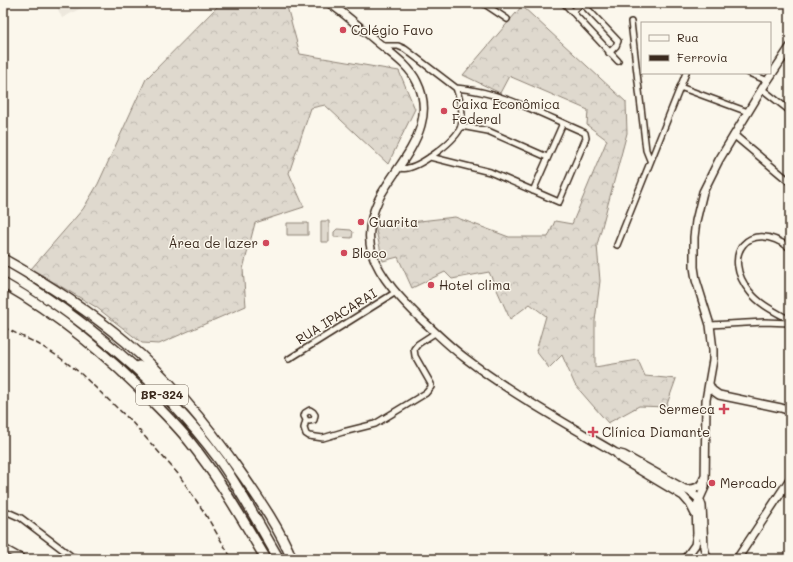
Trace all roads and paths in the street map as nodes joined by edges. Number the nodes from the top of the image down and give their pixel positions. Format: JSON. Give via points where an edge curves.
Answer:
{"nodes":[{"id":1,"x":329,"y":3,"type":"edge"},
{"id":2,"x":484,"y":3,"type":"edge"},
{"id":3,"x":564,"y":3,"type":"edge"},
{"id":4,"x":582,"y":3,"type":"edge"},
{"id":5,"x":337,"y":5,"type":"edge"},
{"id":6,"x":572,"y":12,"type":"junction"},
{"id":7,"x":507,"y":19,"type":"dead end"},
{"id":8,"x":631,"y":22,"type":"dead end"},
{"id":9,"x":382,"y":46,"type":"junction"},
{"id":10,"x":790,"y":48,"type":"edge"},
{"id":11,"x":609,"y":52,"type":"junction"},
{"id":12,"x":618,"y":61,"type":"dead end"},
{"id":13,"x":686,"y":74,"type":"edge"},
{"id":14,"x":751,"y":74,"type":"edge"},
{"id":15,"x":768,"y":81,"type":"junction"},
{"id":16,"x":680,"y":87,"type":"junction"},
{"id":17,"x":456,"y":88,"type":"junction"},
{"id":18,"x":762,"y":89,"type":"junction"},
{"id":19,"x":790,"y":111,"type":"edge"},
{"id":20,"x":748,"y":112,"type":"junction"},
{"id":21,"x":563,"y":123,"type":"junction"},
{"id":22,"x":461,"y":126,"type":"junction"},
{"id":23,"x":734,"y":135,"type":"junction"},
{"id":24,"x":430,"y":157,"type":"junction"},
{"id":25,"x":547,"y":157,"type":"junction"},
{"id":26,"x":650,"y":160,"type":"junction"},
{"id":27,"x":398,"y":168,"type":"junction"},
{"id":28,"x":408,"y":168,"type":"junction"},
{"id":29,"x":413,"y":173,"type":"dead end"},
{"id":30,"x":790,"y":182,"type":"edge"},
{"id":31,"x":533,"y":191,"type":"junction"},
{"id":32,"x":617,"y":245,"type":"dead end"},
{"id":33,"x":790,"y":248,"type":"edge"},
{"id":34,"x":3,"y":259,"type":"edge"},
{"id":35,"x":3,"y":271,"type":"edge"},
{"id":36,"x":3,"y":284,"type":"edge"},
{"id":37,"x":396,"y":292,"type":"junction"},
{"id":38,"x":790,"y":322,"type":"edge"},
{"id":39,"x":710,"y":325,"type":"junction"},
{"id":40,"x":435,"y":333,"type":"junction"},
{"id":41,"x":119,"y":353,"type":"junction"},
{"id":42,"x":288,"y":359,"type":"dead end"},
{"id":43,"x":709,"y":384,"type":"junction"},
{"id":44,"x":719,"y":395,"type":"junction"},
{"id":45,"x":181,"y":397,"type":"junction"},
{"id":46,"x":706,"y":406,"type":"junction"},
{"id":47,"x":790,"y":411,"type":"edge"},
{"id":48,"x":306,"y":420,"type":"dead end"},
{"id":49,"x":616,"y":453,"type":"junction"},
{"id":50,"x":705,"y":474,"type":"junction"},
{"id":51,"x":790,"y":479,"type":"edge"},
{"id":52,"x":688,"y":489,"type":"junction"},
{"id":53,"x":700,"y":500,"type":"junction"},
{"id":54,"x":3,"y":510,"type":"edge"},
{"id":55,"x":696,"y":516,"type":"junction"},
{"id":56,"x":3,"y":548,"type":"edge"},
{"id":57,"x":744,"y":548,"type":"junction"},
{"id":58,"x":22,"y":559,"type":"edge"},
{"id":59,"x":75,"y":559,"type":"edge"},
{"id":60,"x":266,"y":559,"type":"edge"},
{"id":61,"x":279,"y":559,"type":"edge"},
{"id":62,"x":292,"y":559,"type":"edge"},
{"id":63,"x":685,"y":559,"type":"edge"},
{"id":64,"x":707,"y":559,"type":"edge"},
{"id":65,"x":737,"y":559,"type":"edge"},
{"id":66,"x":741,"y":559,"type":"edge"}],
"edges":[{"from":1,"to":5,"type":"main road"},
{"from":2,"to":7,"type":"street"},
{"from":3,"to":6,"type":"street"},
{"from":4,"to":6,"type":"street"},
{"from":4,"to":11,"type":"street","via":[[618,41]]},
{"from":5,"to":9,"type":"main road"},
{"from":6,"to":11,"type":"street"},
{"from":8,"to":26,"type":"street","via":[[646,150]]},
{"from":9,"to":17,"type":"street","via":[[398,46],[405,49]]},
{"from":9,"to":27,"type":"main road","via":[[413,76],[423,100],[421,126]]},
{"from":10,"to":15,"type":"main road"},
{"from":11,"to":12,"type":"street"},
{"from":13,"to":16,"type":"street"},
{"from":14,"to":15,"type":"street"},
{"from":15,"to":18,"type":"main road"},
{"from":16,"to":20,"type":"street"},
{"from":16,"to":26,"type":"street"},
{"from":17,"to":21,"type":"street","via":[[500,96]]},
{"from":17,"to":22,"type":"street","via":[[461,107]]},
{"from":18,"to":19,"type":"street"},
{"from":18,"to":20,"type":"main road"},
{"from":20,"to":23,"type":"main road"},
{"from":21,"to":25,"type":"street"},
{"from":21,"to":31,"type":"street","via":[[585,133],[586,138],[559,202]]},
{"from":22,"to":24,"type":"street","via":[[439,151]]},
{"from":22,"to":25,"type":"street","via":[[488,131]]},
{"from":23,"to":30,"type":"street"},
{"from":23,"to":39,"type":"main road","via":[[704,192],[696,221],[696,280]]},
{"from":24,"to":28,"type":"street"},
{"from":24,"to":31,"type":"street","via":[[480,168]]},
{"from":25,"to":31,"type":"street"},
{"from":26,"to":32,"type":"street"},
{"from":27,"to":28,"type":"street"},
{"from":27,"to":37,"type":"main road","via":[[376,202],[370,228],[371,251],[375,261]]},
{"from":28,"to":29,"type":"street"},
{"from":33,"to":38,"type":"street","via":[[776,239],[755,237],[740,248],[738,261],[742,279],[750,293]]},
{"from":34,"to":45,"type":"highway","via":[[44,283],[105,325],[154,368]]},
{"from":35,"to":41,"type":"highway","number":"BR-324","via":[[59,306]]},
{"from":36,"to":60,"type":"highway","number":"BR-324","via":[[53,315],[91,344],[165,413],[190,441],[213,473]]},
{"from":37,"to":40,"type":"main road"},
{"from":37,"to":42,"type":"street","name":"RUA IPACARAI"},
{"from":38,"to":39,"type":"street"},
{"from":39,"to":43,"type":"main road","via":[[713,350]]},
{"from":40,"to":48,"type":"street","via":[[414,349],[415,356],[431,384],[426,392],[375,424],[323,438],[313,438],[306,434]]},
{"from":40,"to":49,"type":"main road","via":[[465,358],[528,401]]},
{"from":41,"to":45,"type":"highway"},
{"from":41,"to":61,"type":"highway","number":"BR-324","via":[[172,404],[218,458]]},
{"from":43,"to":44,"type":"main road"},
{"from":43,"to":46,"type":"main road"},
{"from":44,"to":46,"type":"main road","via":[[711,398]]},
{"from":44,"to":47,"type":"main road"},
{"from":45,"to":62,"type":"highway","via":[[247,482]]},
{"from":46,"to":50,"type":"main road"},
{"from":49,"to":52,"type":"main road"},
{"from":49,"to":55,"type":"main road","via":[[621,459],[683,496]]},
{"from":50,"to":52,"type":"main road","via":[[700,486]]},
{"from":50,"to":53,"type":"main road","via":[[705,488]]},
{"from":51,"to":57,"type":"main road"},
{"from":52,"to":53,"type":"main road"},
{"from":53,"to":55,"type":"main road","via":[[696,507]]},
{"from":53,"to":64,"type":"main road"},
{"from":54,"to":59,"type":"street","via":[[26,522]]},
{"from":55,"to":63,"type":"main road","via":[[695,545]]},
{"from":56,"to":58,"type":"street"},
{"from":57,"to":65,"type":"main road"},
{"from":57,"to":66,"type":"main road"}]}
